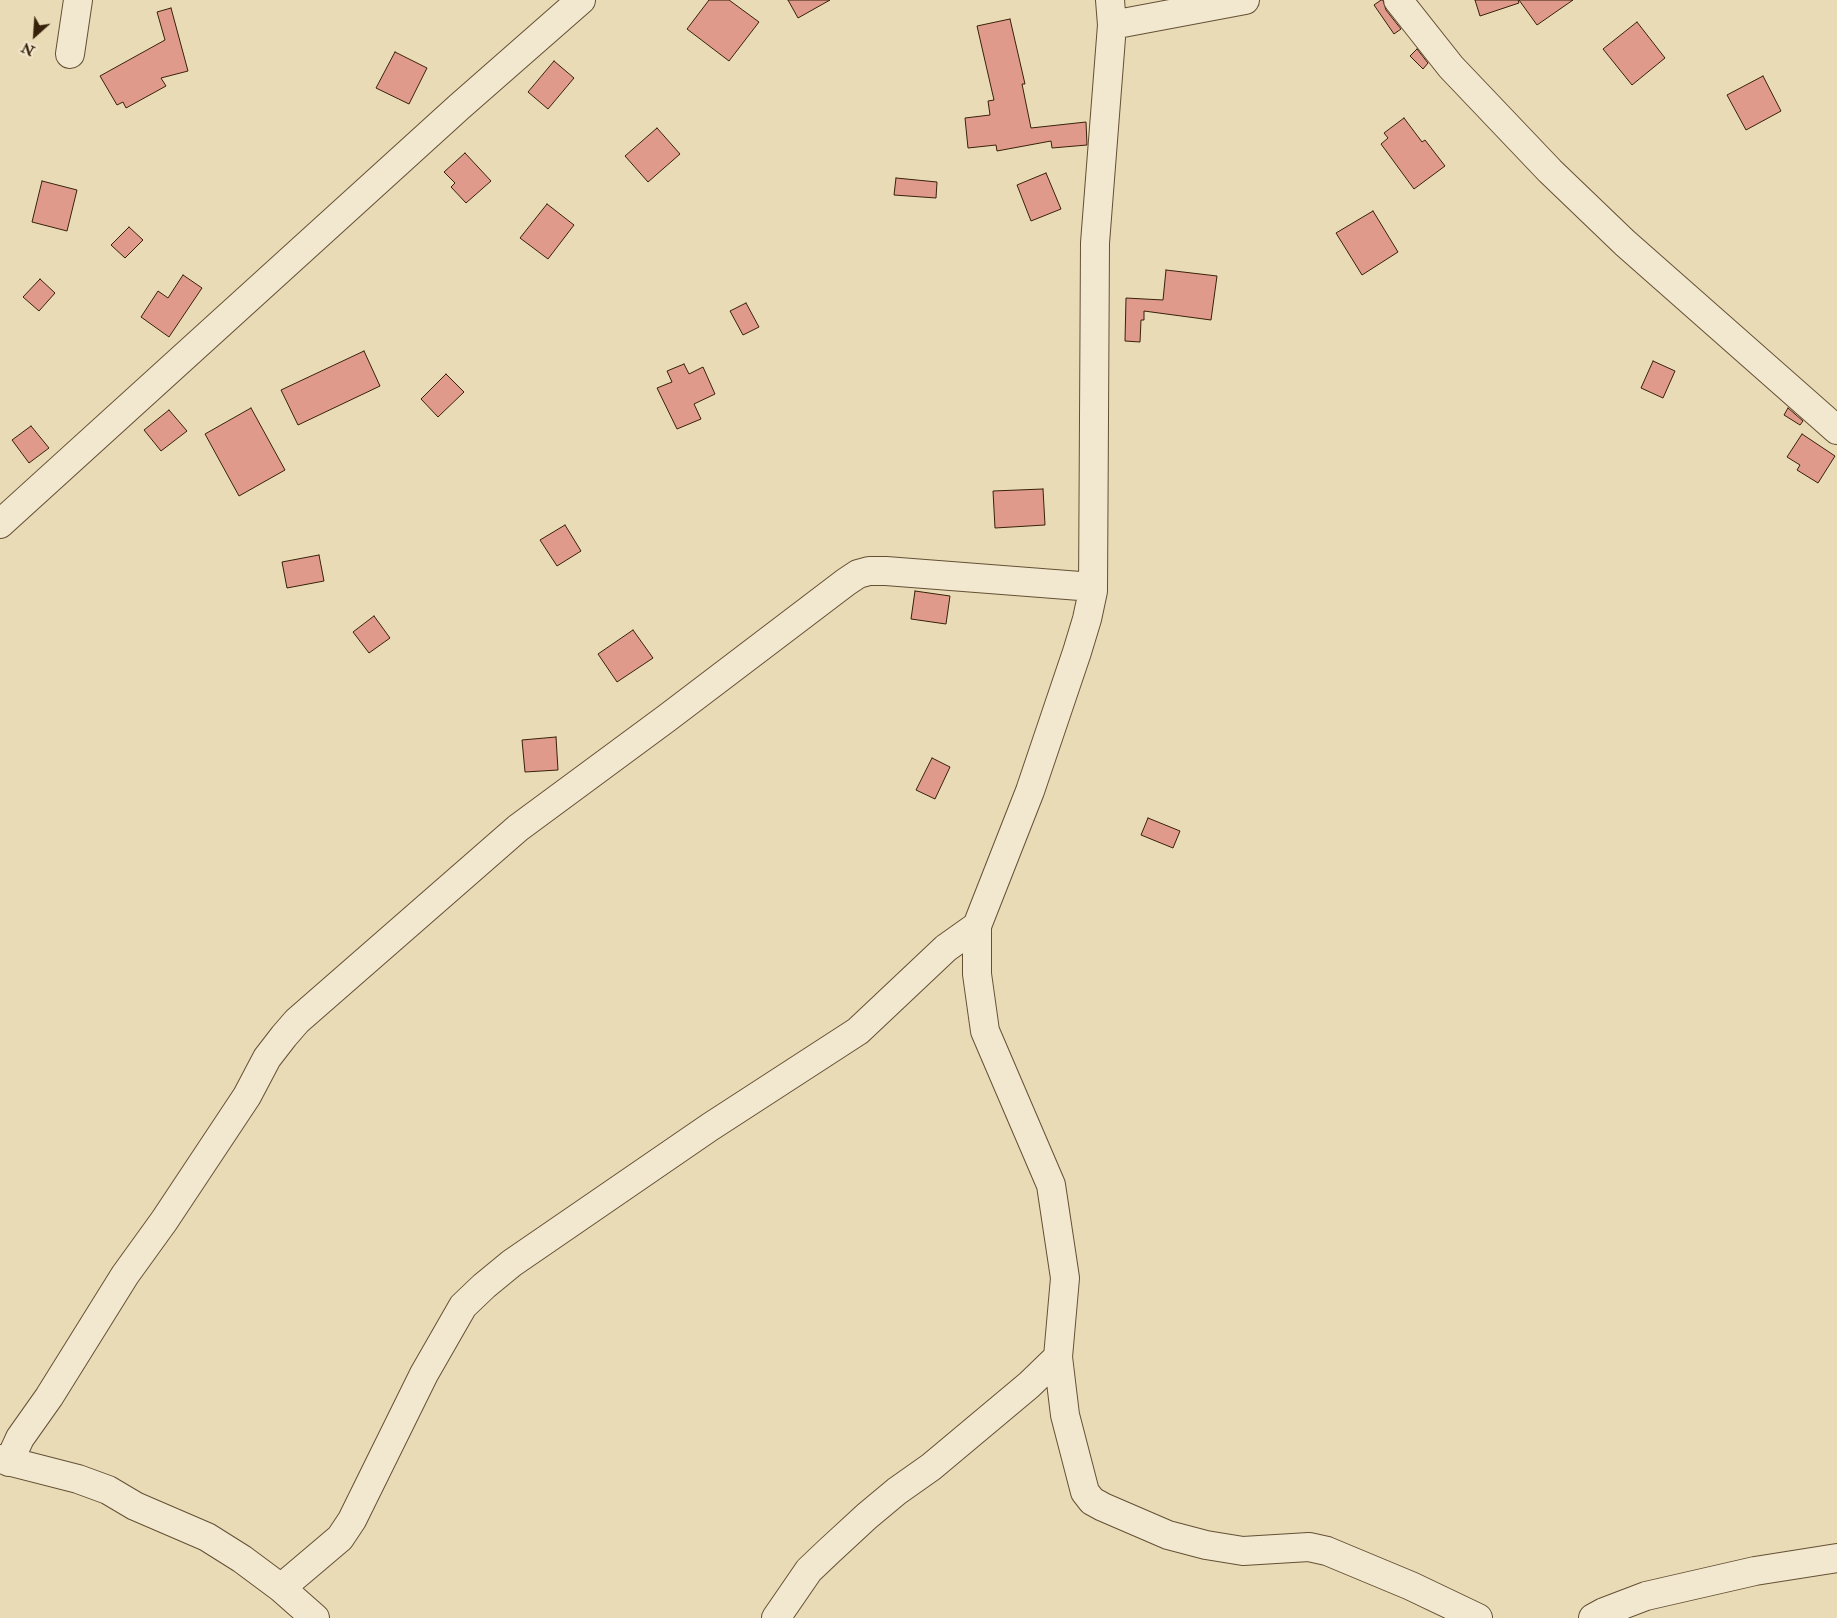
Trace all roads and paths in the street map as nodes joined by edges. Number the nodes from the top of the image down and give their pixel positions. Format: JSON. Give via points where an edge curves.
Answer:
{"nodes":[{"id":1,"x":78,"y":0,"type":"edge"},
{"id":2,"x":582,"y":0,"type":"edge"},
{"id":3,"x":1245,"y":0,"type":"edge"},
{"id":4,"x":1398,"y":0,"type":"edge"},
{"id":5,"x":1111,"y":12,"type":"edge"},
{"id":6,"x":70,"y":54,"type":"dead end"},
{"id":7,"x":1837,"y":430,"type":"edge"},
{"id":8,"x":0,"y":524,"type":"edge"},
{"id":9,"x":1093,"y":587,"type":"junction"},
{"id":10,"x":977,"y":926,"type":"junction"},
{"id":11,"x":1058,"y":1357,"type":"junction"},
{"id":12,"x":4,"y":1460,"type":"edge"},
{"id":13,"x":1837,"y":1558,"type":"edge"},
{"id":14,"x":281,"y":1588,"type":"junction"},
{"id":15,"x":315,"y":1618,"type":"edge"},
{"id":16,"x":776,"y":1618,"type":"edge"},
{"id":17,"x":1478,"y":1618,"type":"edge"},
{"id":18,"x":1593,"y":1618,"type":"edge"}],
"edges":[{"from":1,"to":6,"type":"street"},
{"from":2,"to":8,"type":"street","via":[[459,107]]},
{"from":3,"to":5,"type":"street"},
{"from":4,"to":7,"type":"street","via":[[1451,67],[1550,171],[1625,243]]},
{"from":5,"to":9,"type":"street","via":[[1095,243]]},
{"from":9,"to":10,"type":"street","via":[[1087,619],[1030,791]]},
{"from":9,"to":12,"type":"street","via":[[886,571],[858,574],[518,828],[297,1021],[284,1036],[164,1221],[125,1275],[49,1397]]},
{"from":10,"to":11,"type":"street","via":[[977,974],[985,1031],[1051,1185],[1065,1278]]},
{"from":10,"to":14,"type":"street","via":[[946,948],[858,1031],[520,1257],[463,1306],[424,1374],[352,1520],[340,1538]]},
{"from":11,"to":16,"type":"street","via":[[1029,1385],[829,1550],[809,1570]]},
{"from":11,"to":17,"type":"street","via":[[1065,1415],[1085,1492],[1092,1501],[1168,1535],[1206,1545],[1243,1552],[1309,1547],[1327,1551]]},
{"from":12,"to":14,"type":"street","via":[[108,1490],[135,1506],[207,1537]]},
{"from":13,"to":18,"type":"street","via":[[1756,1571],[1646,1596]]},
{"from":14,"to":15,"type":"street"}]}
